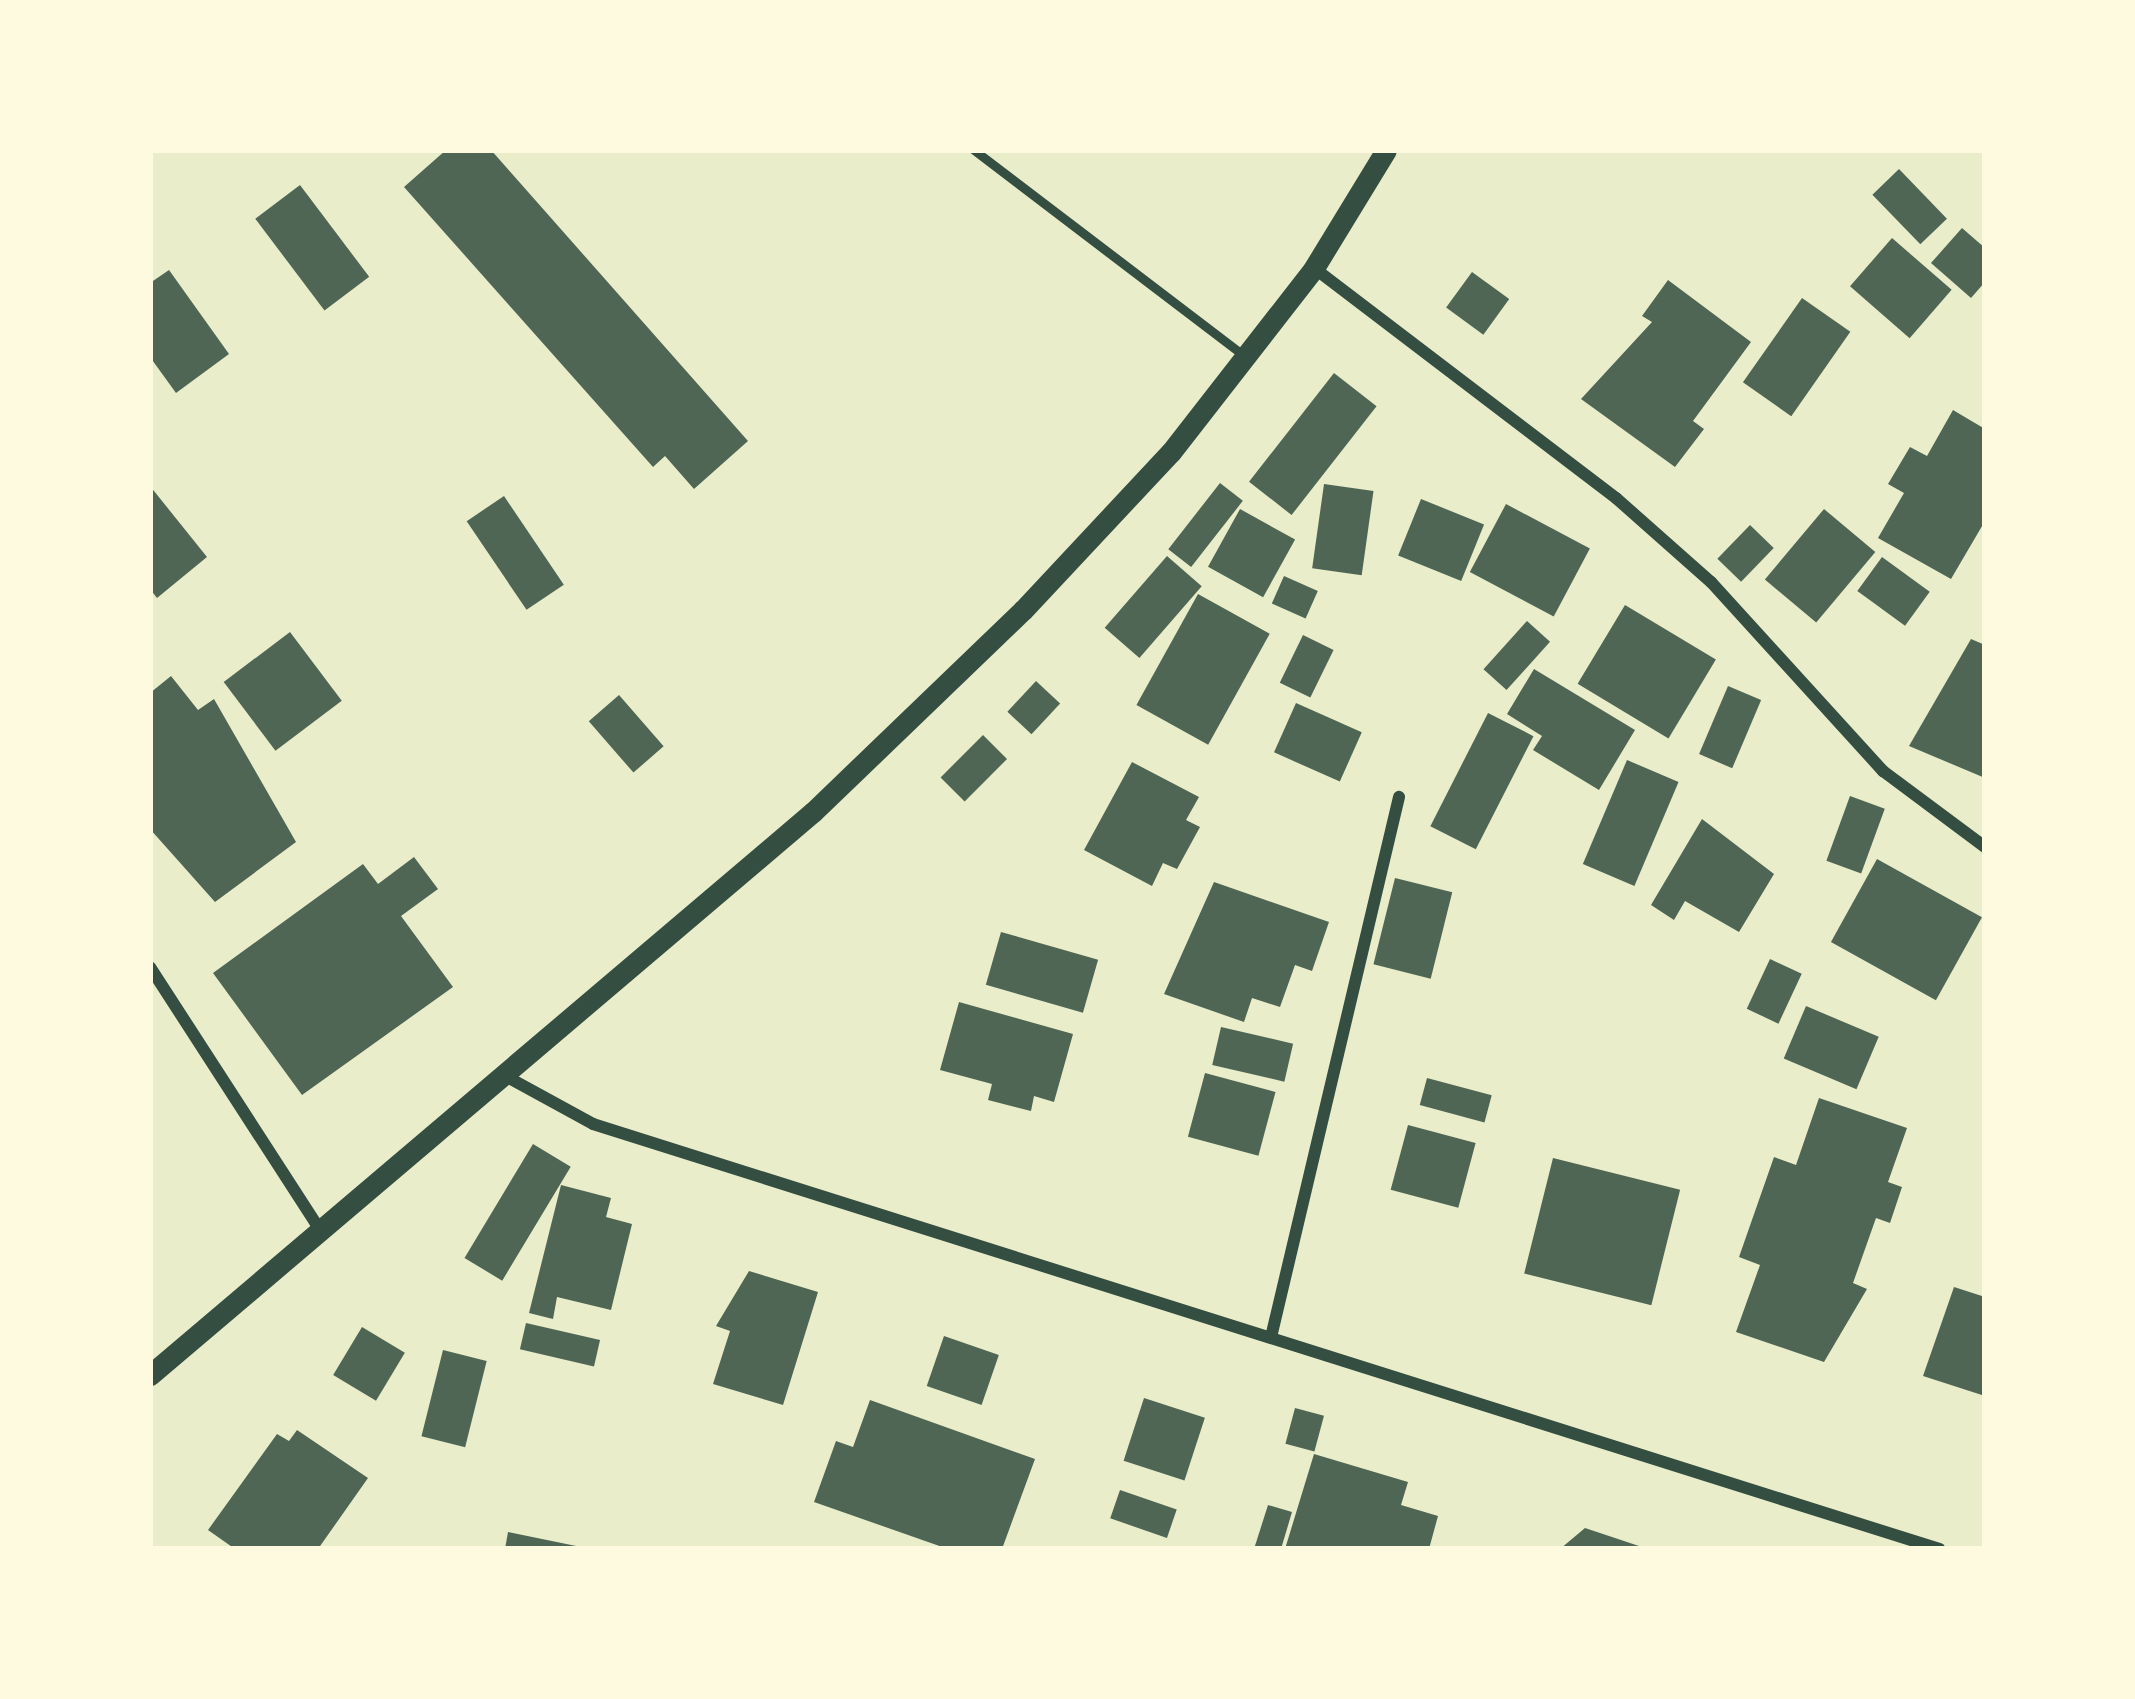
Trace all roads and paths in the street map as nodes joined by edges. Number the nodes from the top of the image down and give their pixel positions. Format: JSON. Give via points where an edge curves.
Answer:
{"nodes":[{"id":1,"x":974,"y":150,"type":"edge"},
{"id":2,"x":1386,"y":150,"type":"edge"},
{"id":3,"x":1313,"y":268,"type":"junction"},
{"id":4,"x":1244,"y":356,"type":"junction"},
{"id":5,"x":1399,"y":797,"type":"dead end"},
{"id":6,"x":1985,"y":847,"type":"edge"},
{"id":7,"x":150,"y":967,"type":"edge"},
{"id":8,"x":509,"y":1078,"type":"junction"},
{"id":9,"x":323,"y":1234,"type":"junction"},
{"id":10,"x":1272,"y":1333,"type":"junction"},
{"id":11,"x":150,"y":1375,"type":"edge"},
{"id":12,"x":1939,"y":1549,"type":"edge"}],
"edges":[{"from":1,"to":4,"type":"lane"},
{"from":2,"to":3,"type":"street"},
{"from":3,"to":4,"type":"street"},
{"from":3,"to":6,"type":"street","via":[[1616,498],[1711,582],[1883,771]]},
{"from":4,"to":8,"type":"street","via":[[1023,610]]},
{"from":5,"to":10,"type":"street"},
{"from":7,"to":9,"type":"street"},
{"from":8,"to":9,"type":"street"},
{"from":8,"to":10,"type":"street","via":[[592,1124]]},
{"from":9,"to":11,"type":"street"},
{"from":10,"to":12,"type":"street"}]}
